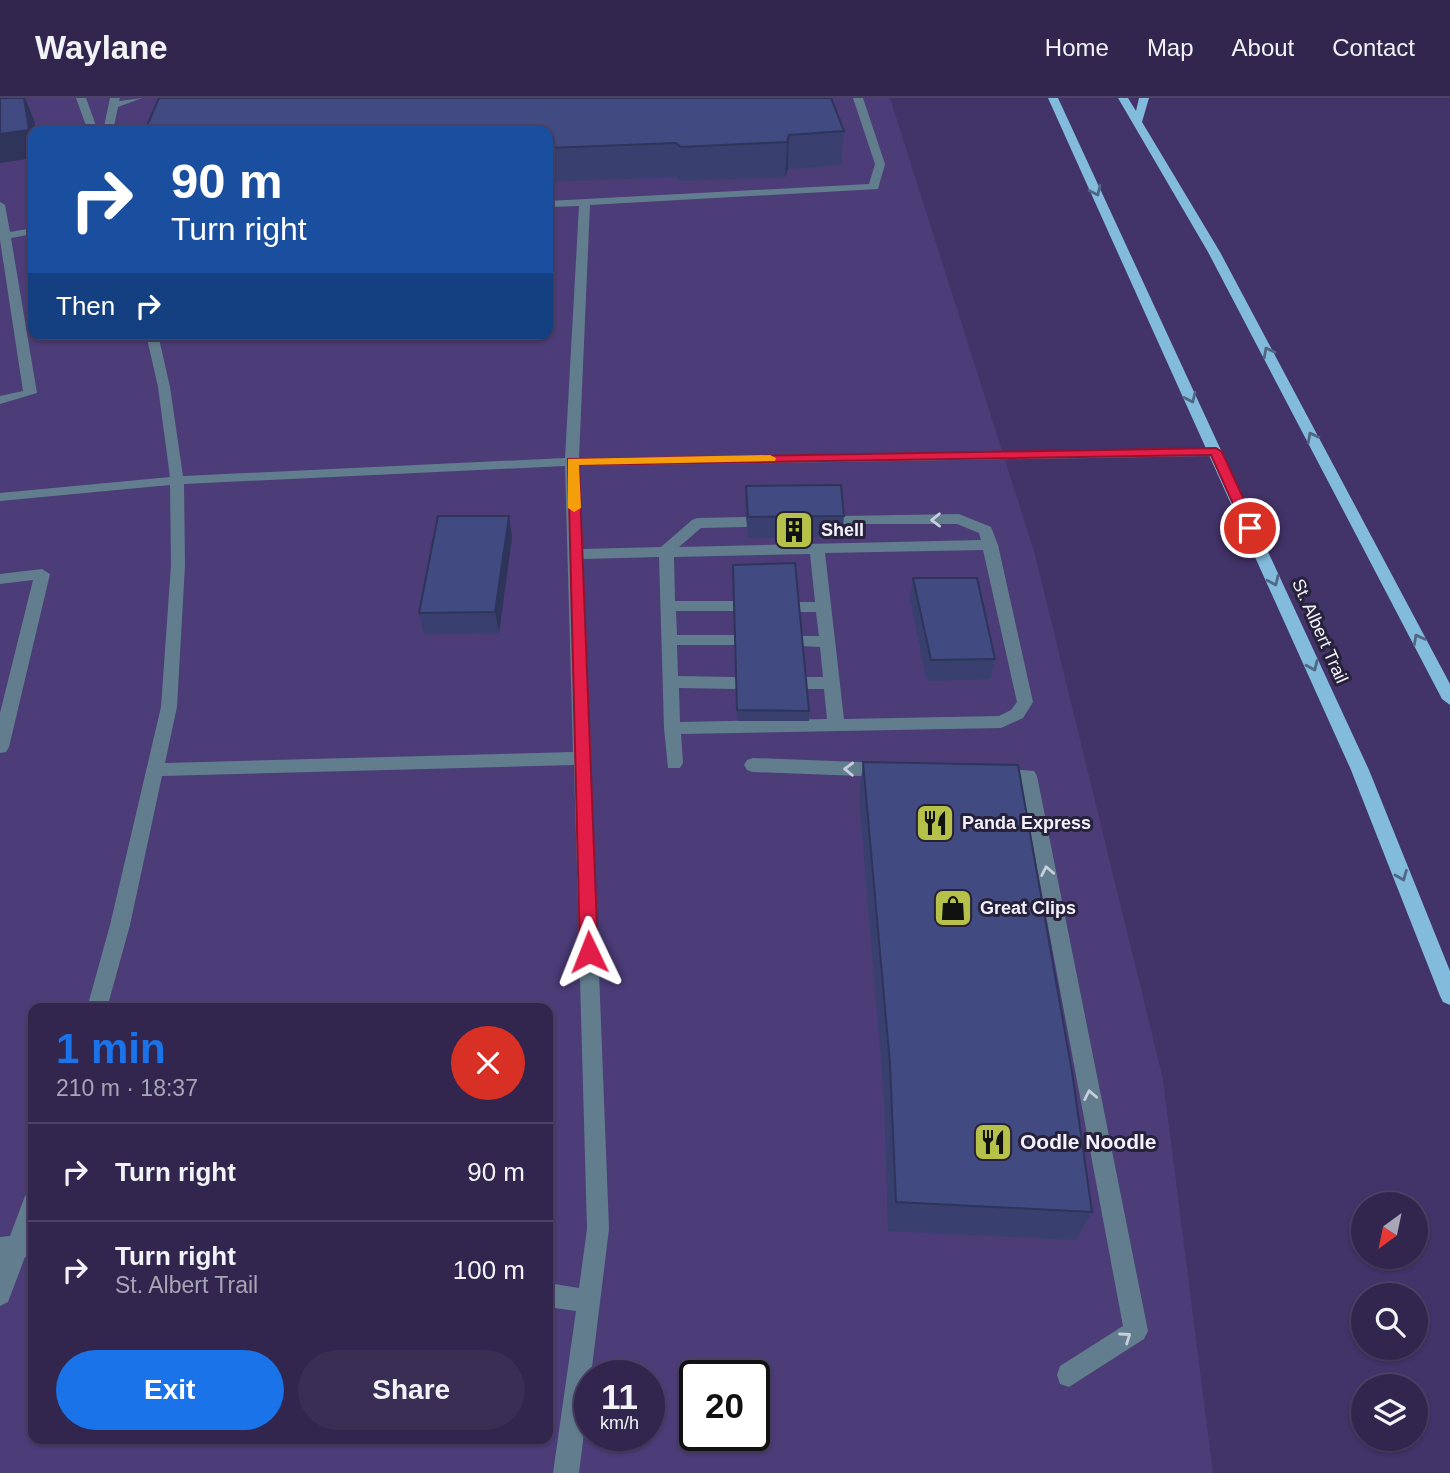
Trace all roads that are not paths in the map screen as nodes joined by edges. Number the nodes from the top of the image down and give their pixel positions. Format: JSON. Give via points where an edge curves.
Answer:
{"nodes":[{"id":1,"x":81,"y":98,"type":"edge"},
{"id":2,"x":137,"y":98,"type":"edge"},
{"id":3,"x":858,"y":98,"type":"edge"},
{"id":4,"x":1053,"y":98,"type":"edge"},
{"id":5,"x":1123,"y":98,"type":"edge"},
{"id":6,"x":1144,"y":98,"type":"edge"},
{"id":7,"x":114,"y":102,"type":"edge"},
{"id":8,"x":1137,"y":124,"type":"junction"},
{"id":9,"x":91,"y":126,"type":"edge"},
{"id":10,"x":111,"y":126,"type":"edge"},
{"id":11,"x":585,"y":202,"type":"junction"},
{"id":12,"x":553,"y":204,"type":"edge"},
{"id":13,"x":0,"y":205,"type":"edge"},
{"id":14,"x":28,"y":232,"type":"edge"},
{"id":15,"x":5,"y":236,"type":"junction"},
{"id":16,"x":153,"y":340,"type":"edge"},
{"id":17,"x":0,"y":400,"type":"edge"},
{"id":18,"x":1216,"y":452,"type":"junction"},
{"id":19,"x":572,"y":462,"type":"junction"},
{"id":20,"x":177,"y":480,"type":"junction"},
{"id":21,"x":0,"y":497,"type":"edge"},
{"id":22,"x":841,"y":521,"type":"edge"},
{"id":23,"x":746,"y":522,"type":"edge"},
{"id":24,"x":991,"y":545,"type":"junction"},
{"id":25,"x":817,"y":549,"type":"junction"},
{"id":26,"x":666,"y":551,"type":"junction"},
{"id":27,"x":575,"y":554,"type":"junction"},
{"id":28,"x":0,"y":579,"type":"edge"},
{"id":29,"x":668,"y":606,"type":"junction"},
{"id":30,"x":733,"y":606,"type":"edge"},
{"id":31,"x":797,"y":607,"type":"edge"},
{"id":32,"x":823,"y":607,"type":"junction"},
{"id":33,"x":669,"y":640,"type":"junction"},
{"id":34,"x":734,"y":640,"type":"edge"},
{"id":35,"x":801,"y":642,"type":"edge"},
{"id":36,"x":827,"y":642,"type":"junction"},
{"id":37,"x":670,"y":682,"type":"junction"},
{"id":38,"x":735,"y":683,"type":"edge"},
{"id":39,"x":805,"y":683,"type":"edge"},
{"id":40,"x":832,"y":684,"type":"junction"},
{"id":41,"x":1450,"y":699,"type":"edge"},
{"id":42,"x":836,"y":725,"type":"junction"},
{"id":43,"x":672,"y":728,"type":"junction"},
{"id":44,"x":0,"y":747,"type":"edge"},
{"id":45,"x":582,"y":758,"type":"junction"},
{"id":46,"x":674,"y":763,"type":"dead end"},
{"id":47,"x":753,"y":765,"type":"dead end"},
{"id":48,"x":155,"y":770,"type":"junction"},
{"id":49,"x":905,"y":771,"type":"edge"},
{"id":50,"x":974,"y":774,"type":"edge"},
{"id":51,"x":1450,"y":996,"type":"edge"},
{"id":52,"x":98,"y":1003,"type":"edge"},
{"id":53,"x":28,"y":1218,"type":"edge"},
{"id":54,"x":17,"y":1246,"type":"edge"},
{"id":55,"x":0,"y":1294,"type":"edge"},
{"id":56,"x":553,"y":1296,"type":"edge"},
{"id":57,"x":589,"y":1301,"type":"junction"},
{"id":58,"x":1069,"y":1375,"type":"dead end"},
{"id":59,"x":566,"y":1473,"type":"edge"}],
"edges":[{"from":1,"to":9,"type":"lane"},
{"from":2,"to":7,"type":"lane"},
{"from":3,"to":11,"type":"lane","via":[[880,164],[874,187]]},
{"from":4,"to":18,"type":"main road","name":"St. Albert Trail","one_way":true},
{"from":5,"to":8,"type":"main road"},
{"from":6,"to":8,"type":"main road"},
{"from":7,"to":10,"type":"lane"},
{"from":41,"to":8,"type":"main road","one_way":true,"via":[[1214,252]]},
{"from":11,"to":12,"type":"lane"},
{"from":11,"to":19,"type":"lane"},
{"from":13,"to":15,"type":"lane"},
{"from":14,"to":15,"type":"lane"},
{"from":15,"to":17,"type":"lane","via":[[30,393]]},
{"from":16,"to":20,"type":"lane"},
{"from":18,"to":19,"type":"lane"},
{"from":18,"to":51,"type":"main road","name":"St. Albert Trail","one_way":true,"via":[[1360,770]]},
{"from":19,"to":20,"type":"lane"},
{"from":19,"to":27,"type":"lane"},
{"from":20,"to":21,"type":"lane"},
{"from":20,"to":48,"type":"lane","via":[[178,565],[169,707]]},
{"from":24,"to":22,"type":"lane","one_way":true,"via":[[986,530],[959,519]]},
{"from":23,"to":26,"type":"lane","via":[[697,523]]},
{"from":24,"to":25,"type":"lane"},
{"from":24,"to":42,"type":"lane","via":[[1025,702],[1017,714],[1001,722]]},
{"from":25,"to":26,"type":"lane"},
{"from":25,"to":32,"type":"lane"},
{"from":26,"to":27,"type":"lane"},
{"from":26,"to":29,"type":"lane"},
{"from":27,"to":45,"type":"lane"},
{"from":28,"to":44,"type":"lane","via":[[42,574]]},
{"from":29,"to":30,"type":"lane"},
{"from":29,"to":33,"type":"lane"},
{"from":31,"to":32,"type":"lane"},
{"from":32,"to":36,"type":"lane"},
{"from":33,"to":34,"type":"lane"},
{"from":33,"to":37,"type":"lane"},
{"from":35,"to":36,"type":"lane"},
{"from":36,"to":40,"type":"lane"},
{"from":37,"to":38,"type":"lane"},
{"from":37,"to":43,"type":"lane"},
{"from":39,"to":40,"type":"lane"},
{"from":40,"to":42,"type":"lane"},
{"from":42,"to":43,"type":"lane"},
{"from":43,"to":46,"type":"lane"},
{"from":45,"to":48,"type":"lane"},
{"from":45,"to":57,"type":"lane","via":[[598,1229]]},
{"from":49,"to":47,"type":"lane","one_way":true},
{"from":48,"to":52,"type":"lane"},
{"from":58,"to":50,"type":"lane","one_way":true,"via":[[1136,1331],[1028,776]]},
{"from":53,"to":54,"type":"lane"},
{"from":54,"to":55,"type":"lane"},
{"from":56,"to":57,"type":"lane"},
{"from":57,"to":59,"type":"lane"}]}
